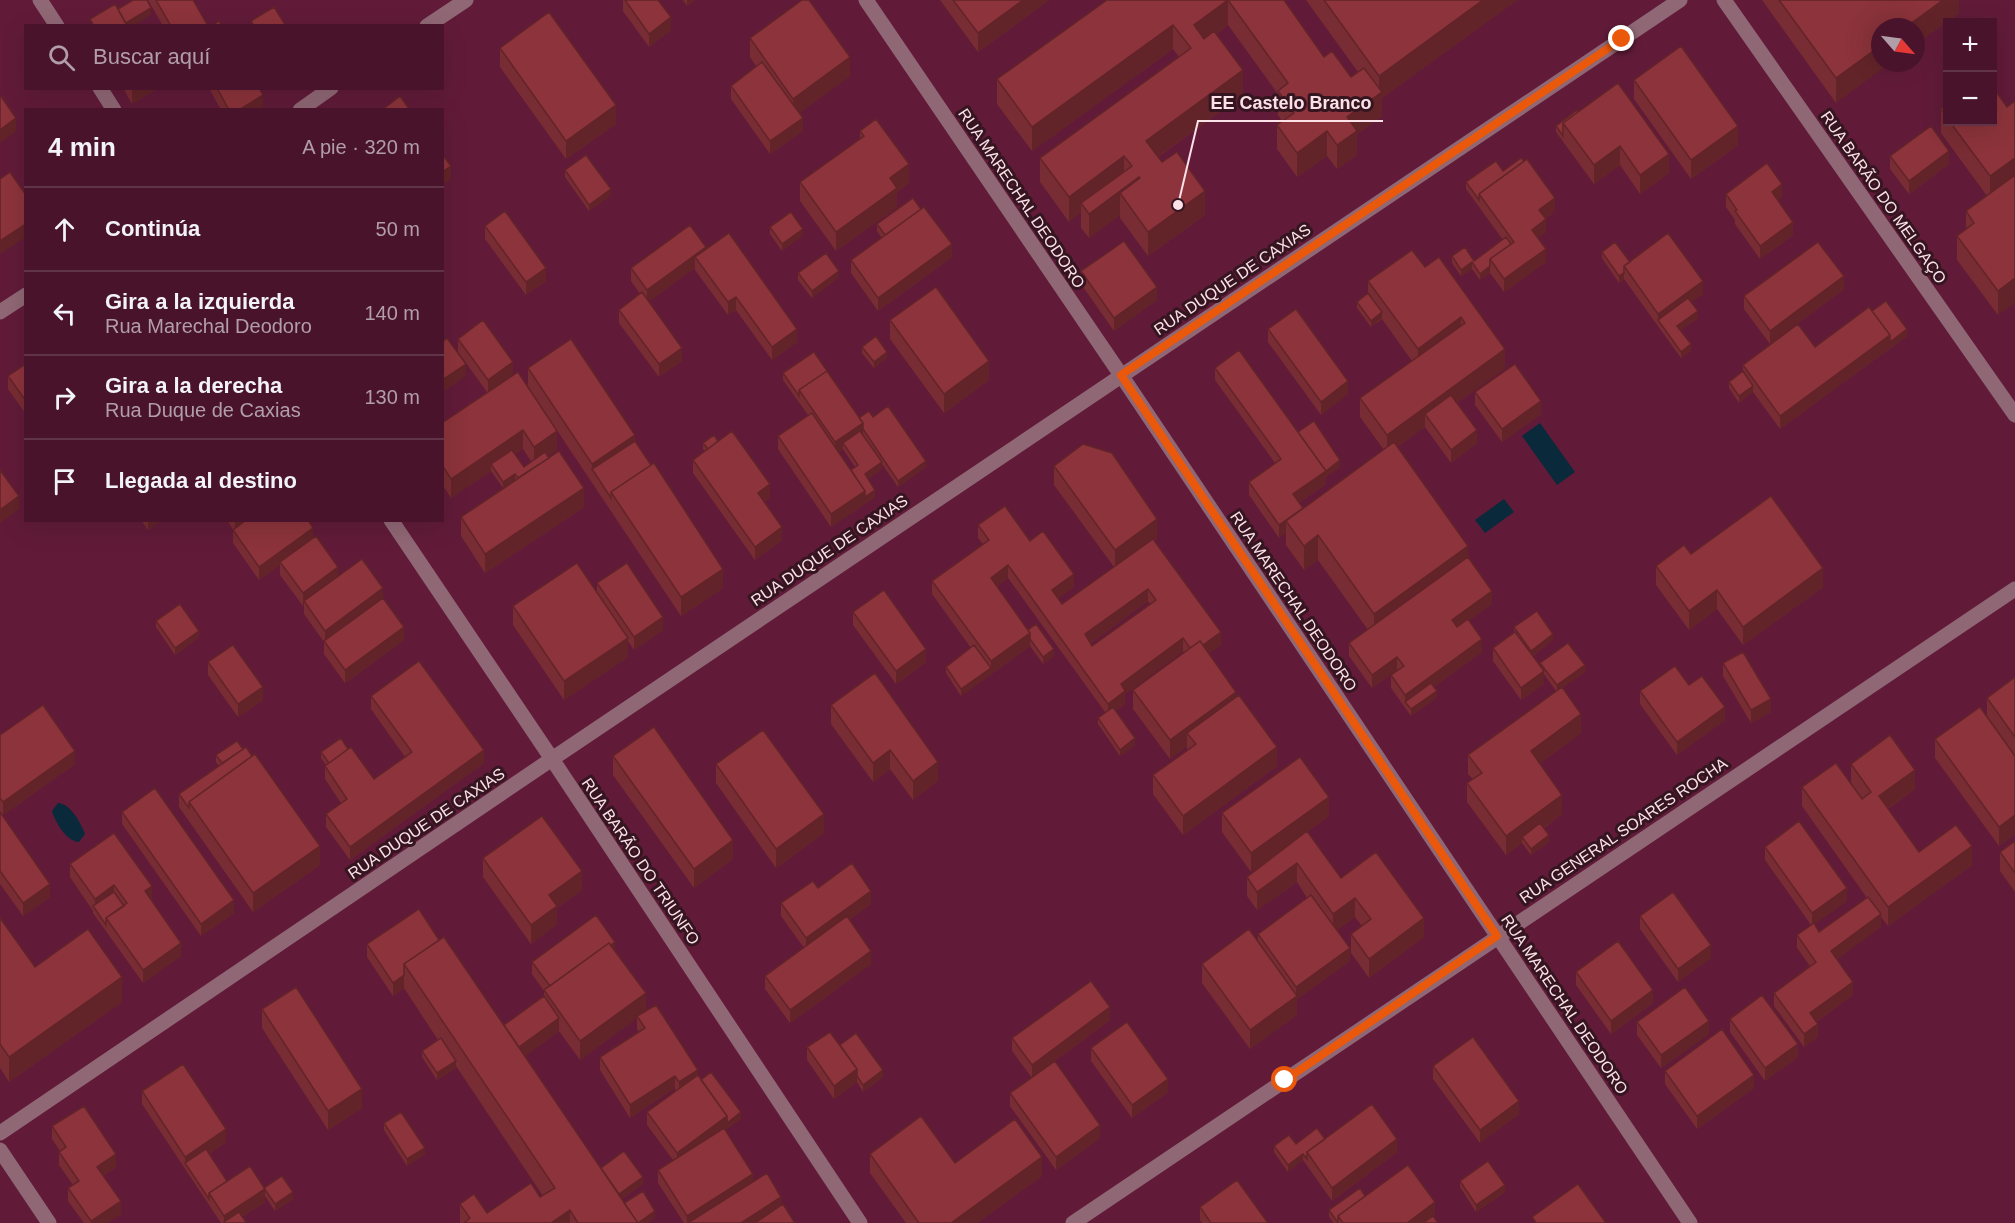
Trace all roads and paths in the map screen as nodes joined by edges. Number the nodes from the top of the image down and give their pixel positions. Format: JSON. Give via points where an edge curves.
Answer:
{"nodes":[{"id":1,"x":40,"y":0,"type":"edge"},
{"id":2,"x":466,"y":0,"type":"edge"},
{"id":3,"x":866,"y":0,"type":"edge"},
{"id":4,"x":1680,"y":0,"type":"edge"},
{"id":5,"x":1724,"y":0,"type":"edge"},
{"id":6,"x":56,"y":24,"type":"edge"},
{"id":7,"x":431,"y":24,"type":"edge"},
{"id":8,"x":101,"y":90,"type":"edge"},
{"id":9,"x":329,"y":90,"type":"edge"},
{"id":10,"x":113,"y":108,"type":"edge"},
{"id":11,"x":303,"y":108,"type":"edge"},
{"id":12,"x":24,"y":296,"type":"edge"},
{"id":13,"x":0,"y":312,"type":"edge"},
{"id":14,"x":1121,"y":375,"type":"junction"},
{"id":15,"x":2015,"y":415,"type":"edge"},
{"id":16,"x":392,"y":522,"type":"edge"},
{"id":17,"x":2015,"y":589,"type":"edge"},
{"id":18,"x":552,"y":759,"type":"junction"},
{"id":19,"x":1497,"y":936,"type":"junction"},
{"id":20,"x":0,"y":1133,"type":"edge"},
{"id":21,"x":0,"y":1150,"type":"edge"},
{"id":22,"x":49,"y":1223,"type":"edge"},
{"id":23,"x":860,"y":1223,"type":"edge"},
{"id":24,"x":1073,"y":1223,"type":"edge"},
{"id":25,"x":1690,"y":1223,"type":"edge"}],
"edges":[{"from":1,"to":6,"type":"street"},
{"from":2,"to":7,"type":"street"},
{"from":3,"to":14,"type":"street","name":"RUA MARECHAL DEODORO"},
{"from":4,"to":14,"type":"street","name":"RUA DUQUE DE CAXIAS"},
{"from":5,"to":15,"type":"street","name":"RUA BARÃO DO MELGAÇO"},
{"from":8,"to":10,"type":"street"},
{"from":9,"to":11,"type":"street"},
{"from":12,"to":13,"type":"street"},
{"from":14,"to":18,"type":"street","name":"RUA DUQUE DE CAXIAS"},
{"from":14,"to":19,"type":"street","name":"RUA MARECHAL DEODORO"},
{"from":16,"to":18,"type":"street","name":"RUA BARÃO DO TRIUNFO"},
{"from":17,"to":19,"type":"street","name":"RUA GENERAL SOARES ROCHA"},
{"from":18,"to":20,"type":"street","name":"RUA DUQUE DE CAXIAS"},
{"from":18,"to":23,"type":"street","name":"RUA BARÃO DO TRIUNFO"},
{"from":19,"to":24,"type":"street","name":"RUA GENERAL SOARES ROCHA"},
{"from":19,"to":25,"type":"street","name":"RUA MARECHAL DEODORO"},
{"from":21,"to":22,"type":"street"}]}
